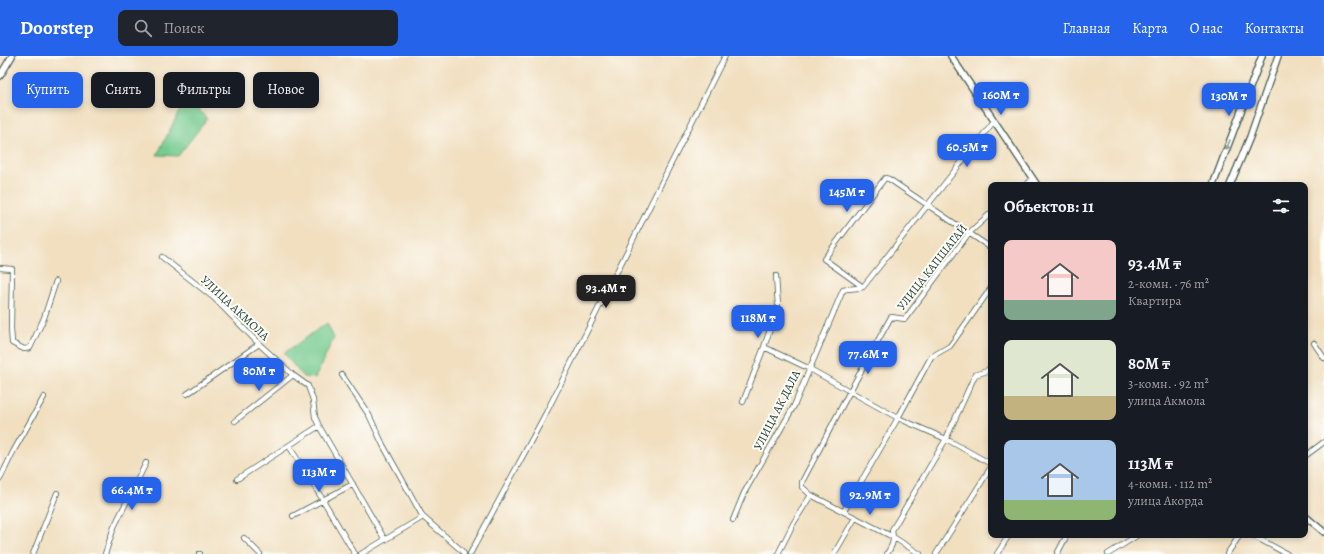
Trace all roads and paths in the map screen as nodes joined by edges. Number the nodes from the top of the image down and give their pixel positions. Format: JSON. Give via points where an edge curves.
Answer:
{"nodes":[{"id":1,"x":12,"y":56,"type":"edge"},
{"id":2,"x":725,"y":56,"type":"edge"},
{"id":3,"x":952,"y":56,"type":"edge"},
{"id":4,"x":1262,"y":56,"type":"edge"},
{"id":5,"x":1278,"y":56,"type":"edge"},
{"id":6,"x":0,"y":76,"type":"edge"},
{"id":7,"x":994,"y":121,"type":"junction"},
{"id":8,"x":1033,"y":179,"type":"junction"},
{"id":9,"x":1030,"y":182,"type":"edge"},
{"id":10,"x":1035,"y":182,"type":"edge"},
{"id":11,"x":1214,"y":182,"type":"edge"},
{"id":12,"x":1231,"y":182,"type":"edge"},
{"id":13,"x":928,"y":205,"type":"junction"},
{"id":14,"x":988,"y":216,"type":"edge"},
{"id":15,"x":969,"y":233,"type":"junction"},
{"id":16,"x":988,"y":246,"type":"edge"},
{"id":17,"x":162,"y":257,"type":"dead end"},
{"id":18,"x":0,"y":268,"type":"edge"},
{"id":19,"x":776,"y":276,"type":"dead end"},
{"id":20,"x":56,"y":282,"type":"dead end"},
{"id":21,"x":863,"y":287,"type":"junction"},
{"id":22,"x":988,"y":292,"type":"edge"},
{"id":23,"x":1314,"y":343,"type":"dead end"},
{"id":24,"x":259,"y":344,"type":"junction"},
{"id":25,"x":764,"y":347,"type":"junction"},
{"id":26,"x":1324,"y":358,"type":"edge"},
{"id":27,"x":810,"y":369,"type":"junction"},
{"id":28,"x":988,"y":370,"type":"edge"},
{"id":29,"x":293,"y":375,"type":"junction"},
{"id":30,"x":342,"y":376,"type":"dead end"},
{"id":31,"x":850,"y":391,"type":"junction"},
{"id":32,"x":187,"y":394,"type":"dead end"},
{"id":33,"x":44,"y":397,"type":"dead end"},
{"id":34,"x":743,"y":402,"type":"dead end"},
{"id":35,"x":898,"y":418,"type":"junction"},
{"id":36,"x":235,"y":421,"type":"dead end"},
{"id":37,"x":319,"y":426,"type":"junction"},
{"id":38,"x":946,"y":439,"type":"junction"},
{"id":39,"x":1324,"y":442,"type":"edge"},
{"id":40,"x":289,"y":446,"type":"junction"},
{"id":41,"x":1308,"y":454,"type":"edge"},
{"id":42,"x":988,"y":462,"type":"edge"},
{"id":43,"x":146,"y":463,"type":"dead end"},
{"id":44,"x":988,"y":473,"type":"edge"},
{"id":45,"x":0,"y":479,"type":"edge"},
{"id":46,"x":237,"y":479,"type":"dead end"},
{"id":47,"x":353,"y":484,"type":"junction"},
{"id":48,"x":57,"y":493,"type":"dead end"},
{"id":49,"x":811,"y":494,"type":"junction"},
{"id":50,"x":323,"y":500,"type":"junction"},
{"id":51,"x":844,"y":511,"type":"junction"},
{"id":52,"x":293,"y":516,"type":"dead end"},
{"id":53,"x":423,"y":517,"type":"junction"},
{"id":54,"x":855,"y":518,"type":"junction"},
{"id":55,"x":1308,"y":519,"type":"edge"},
{"id":56,"x":734,"y":520,"type":"dead end"},
{"id":57,"x":1324,"y":532,"type":"edge"},
{"id":58,"x":244,"y":538,"type":"dead end"},
{"id":59,"x":893,"y":538,"type":"junction"},
{"id":60,"x":1007,"y":538,"type":"edge"},
{"id":61,"x":1065,"y":538,"type":"edge"},
{"id":62,"x":1133,"y":538,"type":"edge"},
{"id":63,"x":1238,"y":538,"type":"edge"},
{"id":64,"x":1258,"y":538,"type":"edge"},
{"id":65,"x":384,"y":540,"type":"junction"},
{"id":66,"x":1280,"y":550,"type":"junction"},
{"id":67,"x":33,"y":554,"type":"edge"},
{"id":68,"x":105,"y":554,"type":"edge"},
{"id":69,"x":260,"y":554,"type":"edge"},
{"id":70,"x":355,"y":554,"type":"edge"},
{"id":71,"x":361,"y":554,"type":"edge"},
{"id":72,"x":464,"y":554,"type":"edge"},
{"id":73,"x":470,"y":554,"type":"edge"},
{"id":74,"x":778,"y":554,"type":"edge"},
{"id":75,"x":834,"y":554,"type":"edge"},
{"id":76,"x":887,"y":554,"type":"edge"},
{"id":77,"x":920,"y":554,"type":"edge"},
{"id":78,"x":936,"y":554,"type":"edge"},
{"id":79,"x":997,"y":554,"type":"edge"},
{"id":80,"x":1057,"y":554,"type":"edge"},
{"id":81,"x":1108,"y":554,"type":"edge"},
{"id":82,"x":1227,"y":554,"type":"edge"},
{"id":83,"x":1276,"y":554,"type":"edge"},
{"id":84,"x":1286,"y":554,"type":"edge"}],
"edges":[{"from":1,"to":6,"type":"street"},
{"from":2,"to":73,"type":"street","via":[[546,412]]},
{"from":3,"to":7,"type":"street"},
{"from":4,"to":11,"type":"street","one_way":true},
{"from":5,"to":12,"type":"street"},
{"from":7,"to":8,"type":"street"},
{"from":7,"to":13,"type":"street"},
{"from":8,"to":9,"type":"street"},
{"from":8,"to":10,"type":"street"},
{"from":13,"to":15,"type":"street"},
{"from":13,"to":21,"type":"street"},
{"from":13,"to":21,"type":"street","via":[[889,179],[883,180],[824,259]]},
{"from":14,"to":15,"type":"street","name":"УЛИЦА КАПШАГАЙ"},
{"from":15,"to":16,"type":"street"},
{"from":15,"to":31,"type":"street","name":"УЛИЦА КАПШАГАЙ","via":[[905,319],[891,317]]},
{"from":17,"to":24,"type":"street","name":"УЛИЦА АКМОЛА","via":[[214,298]]},
{"from":18,"to":20,"type":"street","via":[[12,269],[12,343],[24,349],[30,348],[44,318]]},
{"from":19,"to":25,"type":"street","via":[[778,306]]},
{"from":21,"to":27,"type":"street","name":"УЛИЦА АК ДАЛА","via":[[843,290]]},
{"from":22,"to":35,"type":"street","via":[[950,346],[931,357]]},
{"from":23,"to":26,"type":"street"},
{"from":24,"to":29,"type":"street","name":"УЛИЦА АКМОЛА"},
{"from":24,"to":32,"type":"street"},
{"from":25,"to":27,"type":"street"},
{"from":25,"to":34,"type":"street"},
{"from":27,"to":31,"type":"street"},
{"from":27,"to":56,"type":"street","name":"УЛИЦА АК ДАЛА","via":[[794,406],[744,493]]},
{"from":28,"to":38,"type":"street","via":[[975,375]]},
{"from":29,"to":36,"type":"street"},
{"from":29,"to":37,"type":"street","name":"УЛИЦА АКМОЛА","via":[[308,386]]},
{"from":30,"to":53,"type":"street","via":[[369,415]]},
{"from":31,"to":35,"type":"street"},
{"from":31,"to":49,"type":"street","name":"УЛИЦА КАПШАГАЙ","via":[[802,482],[802,487]]},
{"from":33,"to":45,"type":"street"},
{"from":35,"to":38,"type":"street"},
{"from":35,"to":51,"type":"street"},
{"from":37,"to":40,"type":"street"},
{"from":37,"to":47,"type":"street","name":"УЛИЦА АКМОЛА"},
{"from":38,"to":42,"type":"street"},
{"from":38,"to":59,"type":"street","via":[[892,530]]},
{"from":39,"to":41,"type":"street"},
{"from":40,"to":46,"type":"street"},
{"from":40,"to":50,"type":"street"},
{"from":43,"to":68,"type":"street","via":[[114,527]]},
{"from":44,"to":78,"type":"street"},
{"from":47,"to":50,"type":"street"},
{"from":47,"to":65,"type":"street","name":"УЛИЦА АКМОЛА"},
{"from":48,"to":67,"type":"street"},
{"from":49,"to":51,"type":"street"},
{"from":49,"to":74,"type":"street"},
{"from":50,"to":52,"type":"street"},
{"from":50,"to":70,"type":"street"},
{"from":51,"to":54,"type":"street"},
{"from":53,"to":65,"type":"street"},
{"from":53,"to":72,"type":"street"},
{"from":54,"to":59,"type":"street"},
{"from":54,"to":75,"type":"street"},
{"from":55,"to":57,"type":"street"},
{"from":58,"to":69,"type":"street"},
{"from":59,"to":76,"type":"street","via":[[893,545]]},
{"from":59,"to":77,"type":"street"},
{"from":60,"to":79,"type":"street"},
{"from":61,"to":80,"type":"street"},
{"from":62,"to":81,"type":"street"},
{"from":63,"to":82,"type":"street"},
{"from":64,"to":66,"type":"street"},
{"from":65,"to":71,"type":"street"},
{"from":66,"to":83,"type":"street"},
{"from":66,"to":84,"type":"street"}]}
